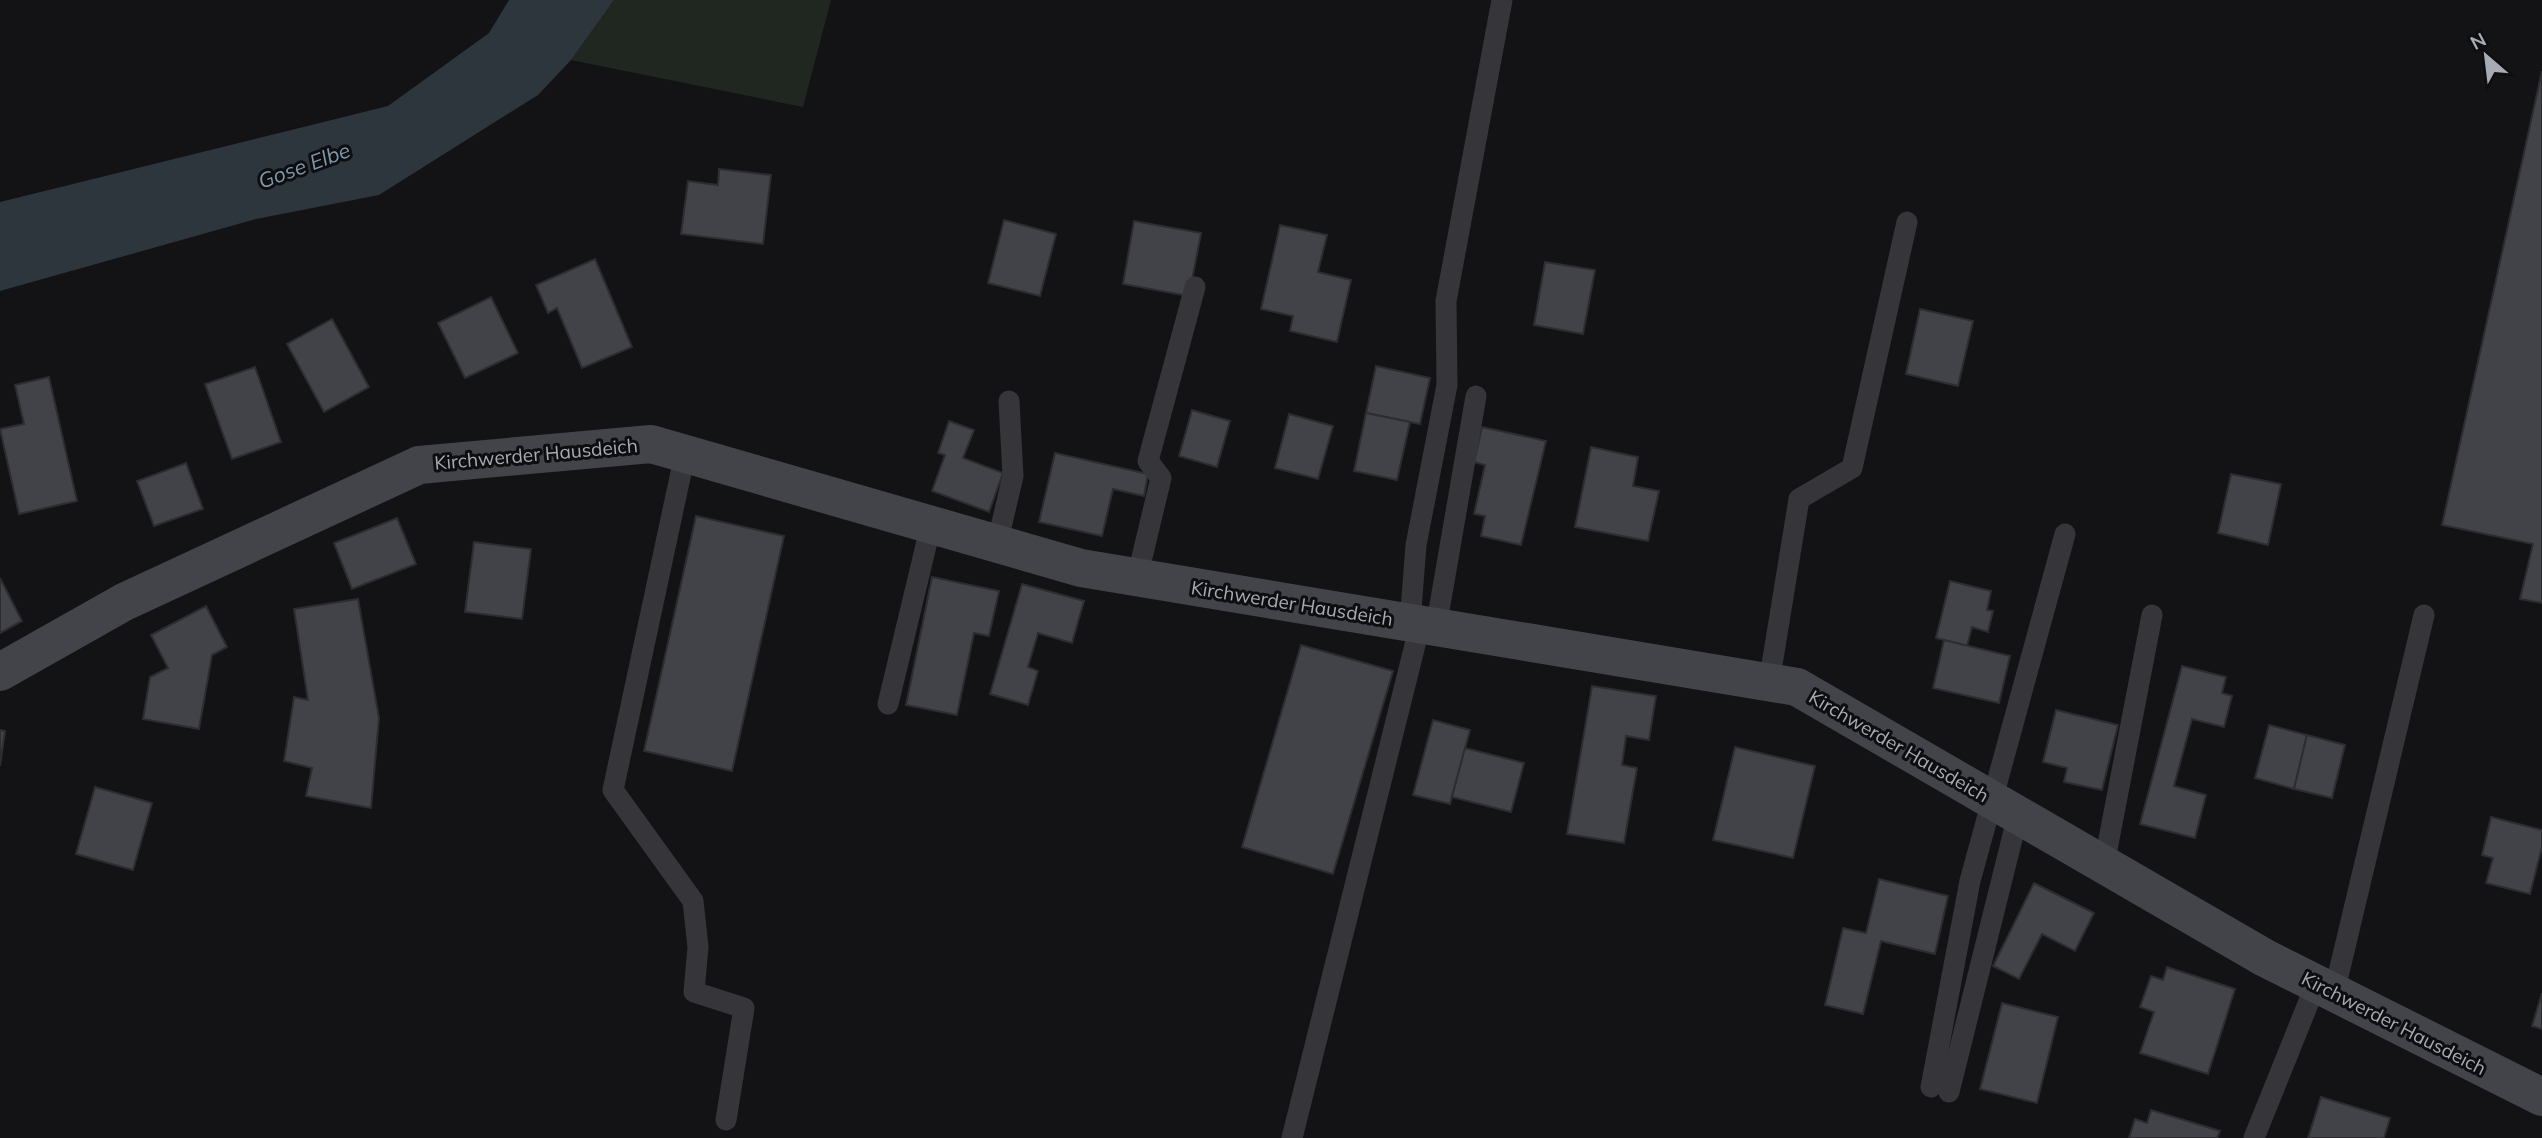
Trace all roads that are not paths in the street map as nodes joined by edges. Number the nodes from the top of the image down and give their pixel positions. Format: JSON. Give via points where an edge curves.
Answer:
{"nodes":[{"id":1,"x":1502,"y":0,"type":"edge"},
{"id":2,"x":1908,"y":222,"type":"dead end"},
{"id":3,"x":1195,"y":287,"type":"dead end"},
{"id":4,"x":1476,"y":396,"type":"dead end"},
{"id":5,"x":1009,"y":401,"type":"dead end"},
{"id":6,"x":685,"y":454,"type":"junction"},
{"id":7,"x":931,"y":525,"type":"junction"},
{"id":8,"x":2065,"y":534,"type":"dead end"},
{"id":9,"x":997,"y":544,"type":"junction"},
{"id":10,"x":1137,"y":578,"type":"junction"},
{"id":11,"x":2152,"y":615,"type":"dead end"},
{"id":12,"x":2424,"y":615,"type":"dead end"},
{"id":13,"x":1422,"y":625,"type":"junction"},
{"id":14,"x":0,"y":672,"type":"edge"},
{"id":15,"x":1769,"y":683,"type":"junction"},
{"id":16,"x":888,"y":704,"type":"dead end"},
{"id":17,"x":2005,"y":808,"type":"junction"},
{"id":18,"x":2104,"y":865,"type":"junction"},
{"id":19,"x":2325,"y":988,"type":"junction"},
{"id":20,"x":2542,"y":1097,"type":"edge"},
{"id":21,"x":726,"y":1120,"type":"dead end"},
{"id":22,"x":1292,"y":1138,"type":"edge"},
{"id":23,"x":2254,"y":1138,"type":"edge"}],
"edges":[{"from":1,"to":13,"type":"lane","via":[[1446,301],[1447,386],[1416,545]]},
{"from":2,"to":15,"type":"lane","via":[[1852,468],[1799,499]]},
{"from":3,"to":10,"type":"lane","via":[[1148,461],[1161,478]]},
{"from":4,"to":13,"type":"lane"},
{"from":5,"to":9,"type":"lane","via":[[1013,476]]},
{"from":6,"to":7,"type":"street","name":"Kirchwerder Hausdeich"},
{"from":6,"to":14,"type":"street","name":"Kirchwerder Hausdeich","via":[[651,444],[419,465],[124,602]]},
{"from":6,"to":21,"type":"lane","via":[[614,790],[693,901],[698,947],[694,992],[744,1008]]},
{"from":7,"to":9,"type":"street","name":"Kirchwerder Hausdeich"},
{"from":7,"to":16,"type":"lane"},
{"from":8,"to":17,"type":"lane"},
{"from":9,"to":10,"type":"street","name":"Kirchwerder Hausdeich"},
{"from":10,"to":13,"type":"street","name":"Kirchwerder Hausdeich"},
{"from":11,"to":18,"type":"lane"},
{"from":12,"to":19,"type":"lane"},
{"from":13,"to":15,"type":"street","name":"Kirchwerder Hausdeich"},
{"from":13,"to":22,"type":"lane"},
{"from":15,"to":17,"type":"street","name":"Kirchwerder Hausdeich","via":[[1797,687]]},
{"from":17,"to":17,"type":"lane","via":[[1940,1090],[1970,881]]},
{"from":17,"to":18,"type":"street","name":"Kirchwerder Hausdeich"},
{"from":18,"to":19,"type":"street","name":"Kirchwerder Hausdeich"},
{"from":19,"to":20,"type":"street","name":"Kirchwerder Hausdeich"},
{"from":19,"to":23,"type":"lane"}]}
